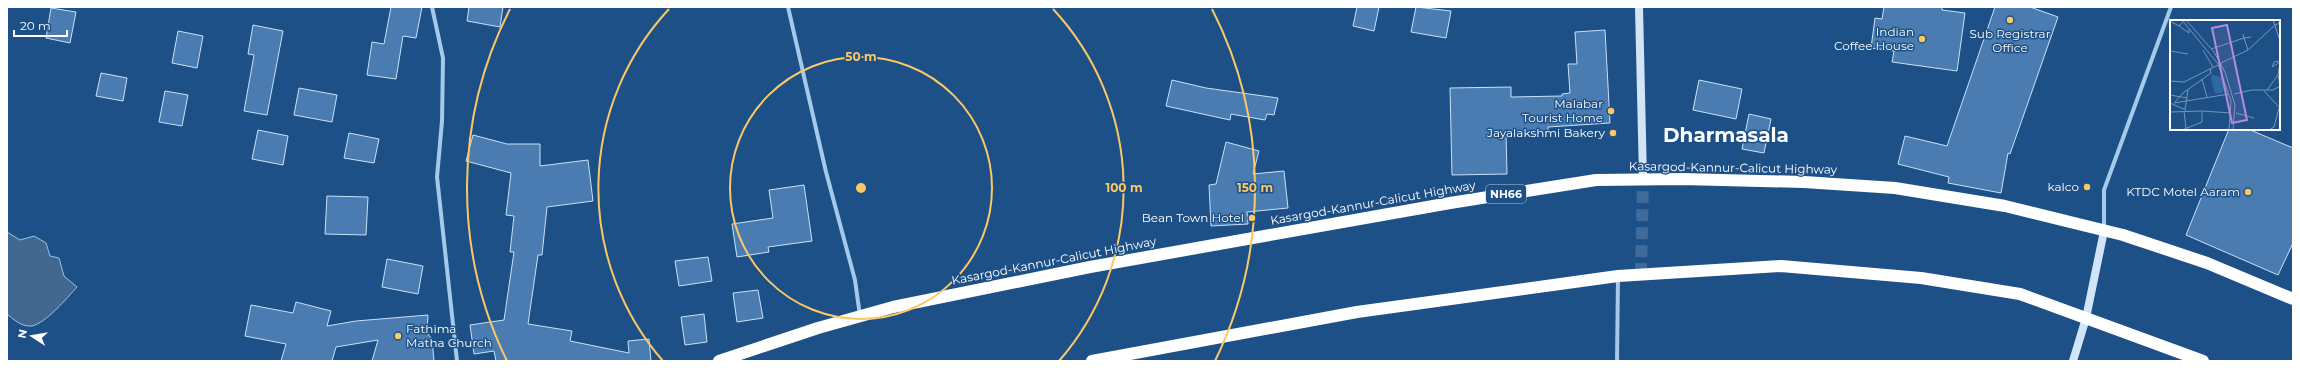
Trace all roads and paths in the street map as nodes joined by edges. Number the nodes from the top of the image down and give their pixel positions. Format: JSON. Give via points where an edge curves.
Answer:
{"nodes":[{"id":1,"x":432,"y":7,"type":"edge"},
{"id":2,"x":788,"y":7,"type":"edge"},
{"id":3,"x":1639,"y":7,"type":"edge"},
{"id":4,"x":2171,"y":7,"type":"edge"},
{"id":5,"x":1643,"y":179,"type":"junction"},
{"id":6,"x":2104,"y":231,"type":"junction"},
{"id":7,"x":1618,"y":276,"type":"junction"},
{"id":8,"x":2293,"y":299,"type":"edge"},
{"id":9,"x":860,"y":316,"type":"junction"},
{"id":10,"x":2086,"y":318,"type":"junction"},
{"id":11,"x":457,"y":361,"type":"edge"},
{"id":12,"x":719,"y":361,"type":"edge"},
{"id":13,"x":1092,"y":361,"type":"edge"},
{"id":14,"x":1617,"y":361,"type":"edge"},
{"id":15,"x":2073,"y":361,"type":"edge"},
{"id":16,"x":2203,"y":361,"type":"edge"}],
"edges":[{"from":1,"to":11,"type":"street","via":[[443,58],[442,121],[437,177]]},
{"from":2,"to":9,"type":"street","via":[[826,172],[855,280]]},
{"from":3,"to":5,"type":"main road"},
{"from":4,"to":6,"type":"street","via":[[2104,190]]},
{"from":5,"to":6,"type":"highway","name":"Kasargod-Kannur-Calicut Highway","number":"NH66","via":[[1796,182],[1895,188],[2005,206]]},
{"from":5,"to":9,"type":"highway","name":"Kasargod-Kannur-Calicut Highway","number":"NH66","via":[[1596,180],[1450,203],[1090,267]]},
{"from":6,"to":8,"type":"highway","name":"Kasargod-Kannur-Calicut Highway","number":"NH66","via":[[2207,263]]},
{"from":6,"to":10,"type":"main road"},
{"from":7,"to":10,"type":"highway","via":[[1782,266],[1921,278],[2020,294]]},
{"from":7,"to":13,"type":"highway","via":[[1357,312]]},
{"from":7,"to":14,"type":"street"},
{"from":9,"to":12,"type":"highway","name":"Kasargod-Kannur-Calicut Highway","number":"NH66"},
{"from":10,"to":15,"type":"main road"},
{"from":10,"to":16,"type":"highway"}]}
